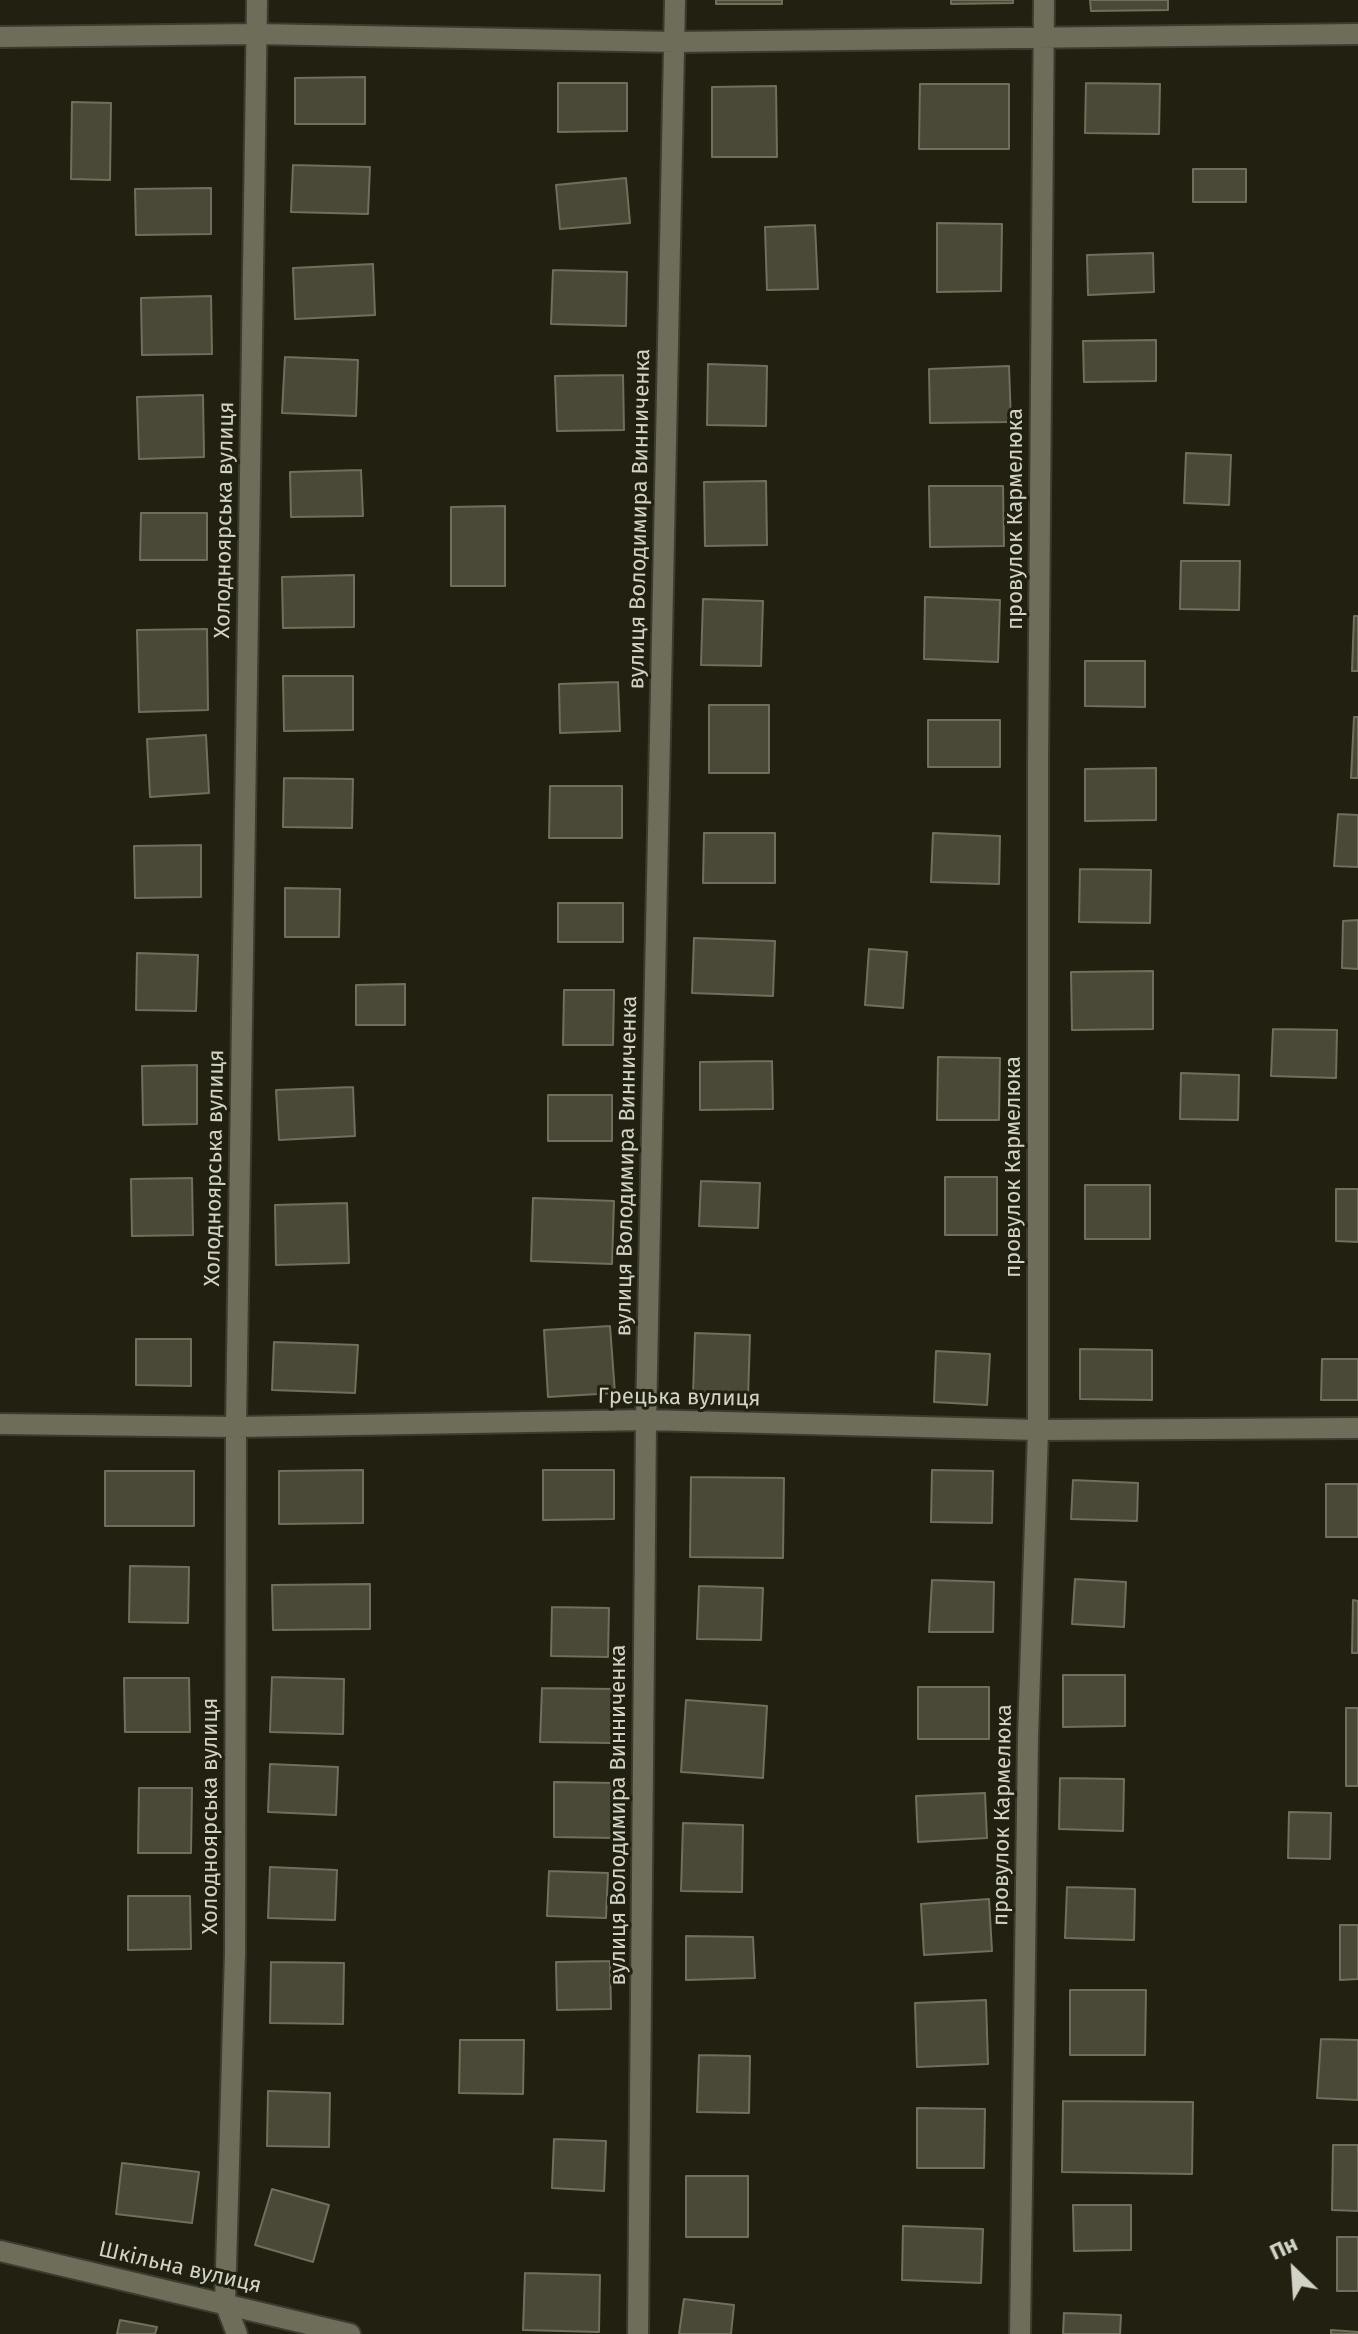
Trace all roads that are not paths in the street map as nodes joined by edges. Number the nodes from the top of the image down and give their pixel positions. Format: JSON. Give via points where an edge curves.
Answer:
{"nodes":[{"id":1,"x":257,"y":0,"type":"edge"},
{"id":2,"x":675,"y":0,"type":"edge"},
{"id":3,"x":1044,"y":0,"type":"edge"},
{"id":4,"x":256,"y":34,"type":"junction"},
{"id":5,"x":1358,"y":34,"type":"edge"},
{"id":6,"x":0,"y":37,"type":"edge"},
{"id":7,"x":1044,"y":39,"type":"junction"},
{"id":8,"x":674,"y":42,"type":"junction"},
{"id":9,"x":646,"y":1420,"type":"junction"},
{"id":10,"x":0,"y":1424,"type":"edge"},
{"id":11,"x":236,"y":1427,"type":"junction"},
{"id":12,"x":1358,"y":1428,"type":"edge"},
{"id":13,"x":1038,"y":1430,"type":"junction"},
{"id":14,"x":0,"y":2251,"type":"edge"},
{"id":15,"x":225,"y":2303,"type":"junction"},
{"id":16,"x":237,"y":2334,"type":"edge"},
{"id":17,"x":350,"y":2334,"type":"edge"},
{"id":18,"x":638,"y":2334,"type":"edge"},
{"id":19,"x":1020,"y":2334,"type":"edge"}],
"edges":[{"from":1,"to":4,"type":"street","name":"Холодноярська вулиця"},
{"from":2,"to":8,"type":"street","name":"вулиця Володимира Винниченка"},
{"from":3,"to":7,"type":"street","name":"провулок Кармелюка"},
{"from":4,"to":6,"type":"street"},
{"from":4,"to":8,"type":"street"},
{"from":4,"to":11,"type":"street","name":"Холодноярська вулиця"},
{"from":5,"to":7,"type":"street"},
{"from":7,"to":8,"type":"street"},
{"from":7,"to":13,"type":"street","name":"провулок Кармелюка"},
{"from":8,"to":9,"type":"street","name":"вулиця Володимира Винниченка"},
{"from":9,"to":11,"type":"street","name":"Грецька вулиця"},
{"from":9,"to":13,"type":"street","name":"Грецька вулиця"},
{"from":9,"to":18,"type":"street","name":"вулиця Володимира Винниченка"},
{"from":10,"to":11,"type":"street","name":"Грецька вулиця"},
{"from":11,"to":15,"type":"street","name":"Холодноярська вулиця","via":[[235,1953]]},
{"from":12,"to":13,"type":"street","name":"Грецька вулиця"},
{"from":13,"to":19,"type":"street","name":"провулок Кармелюка"},
{"from":14,"to":15,"type":"street","name":"Шкільна вулиця"},
{"from":15,"to":16,"type":"street","name":"Холодноярська вулиця"},
{"from":15,"to":17,"type":"street","name":"Шкільна вулиця"}]}
